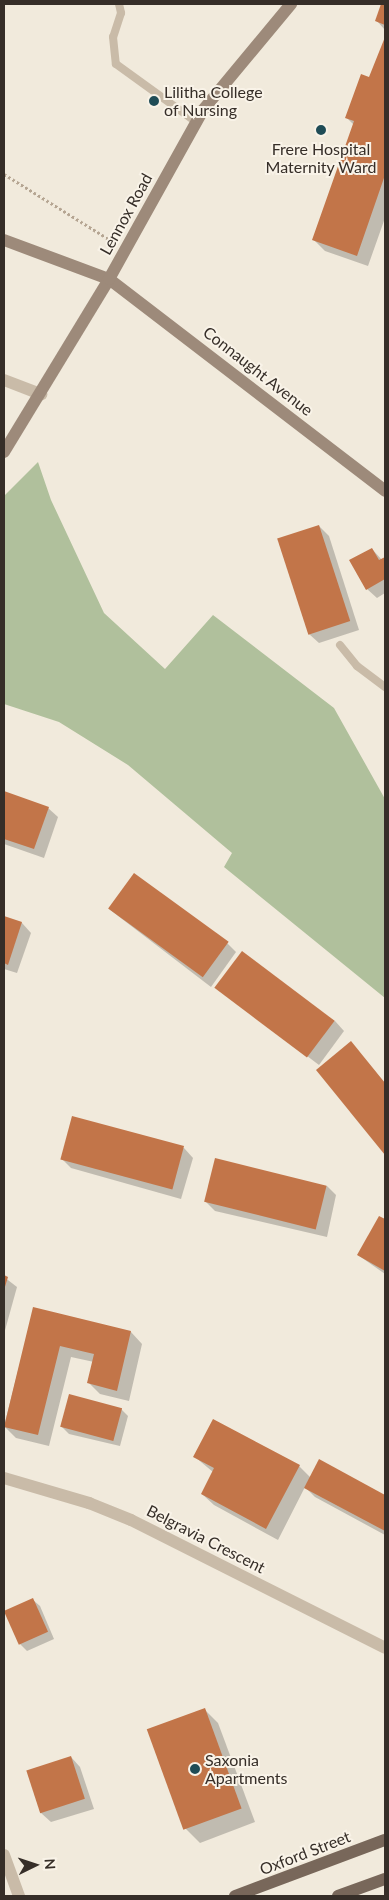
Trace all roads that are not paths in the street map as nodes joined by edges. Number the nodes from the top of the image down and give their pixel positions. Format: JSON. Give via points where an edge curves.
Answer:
{"nodes":[{"id":1,"x":119,"y":4,"type":"edge"},
{"id":2,"x":289,"y":4,"type":"edge"},
{"id":3,"x":196,"y":122,"type":"junction"},
{"id":4,"x":4,"y":240,"type":"edge"},
{"id":5,"x":108,"y":279,"type":"junction"},
{"id":6,"x":4,"y":380,"type":"edge"},
{"id":7,"x":41,"y":394,"type":"junction"},
{"id":8,"x":4,"y":452,"type":"edge"},
{"id":9,"x":385,"y":491,"type":"edge"},
{"id":10,"x":340,"y":645,"type":"dead end"},
{"id":11,"x":385,"y":687,"type":"edge"},
{"id":12,"x":4,"y":1478,"type":"edge"},
{"id":13,"x":385,"y":1648,"type":"edge"},
{"id":14,"x":385,"y":1840,"type":"edge"},
{"id":15,"x":4,"y":1855,"type":"edge"},
{"id":16,"x":385,"y":1879,"type":"edge"},
{"id":17,"x":19,"y":1896,"type":"edge"},
{"id":18,"x":235,"y":1896,"type":"edge"},
{"id":19,"x":338,"y":1896,"type":"edge"}],
"edges":[{"from":1,"to":3,"type":"lane","via":[[121,13],[113,37],[116,64]]},
{"from":2,"to":3,"type":"street","name":"Lennox Road"},
{"from":3,"to":5,"type":"street","name":"Lennox Road"},
{"from":4,"to":5,"type":"street","name":"Connaught Avenue"},
{"from":5,"to":7,"type":"street","name":"Lennox Road"},
{"from":5,"to":9,"type":"street","name":"Connaught Avenue"},
{"from":6,"to":7,"type":"street"},
{"from":7,"to":8,"type":"street","name":"Lennox Road"},
{"from":10,"to":11,"type":"lane","via":[[367,676]]},
{"from":12,"to":13,"type":"street","name":"Belgravia Crescent","via":[[89,1503],[131,1520]]},
{"from":14,"to":18,"type":"main road","name":"Oxford Street"},
{"from":15,"to":17,"type":"street"},
{"from":16,"to":19,"type":"main road"}]}
